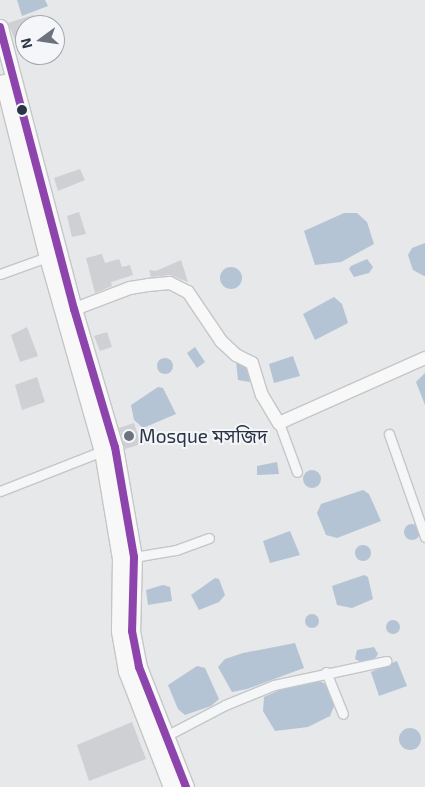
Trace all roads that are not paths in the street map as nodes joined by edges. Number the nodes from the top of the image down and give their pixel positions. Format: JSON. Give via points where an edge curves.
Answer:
{"nodes":[{"id":1,"x":0,"y":28,"type":"edge"},
{"id":2,"x":0,"y":69,"type":"edge"},
{"id":3,"x":47,"y":257,"type":"junction"},
{"id":4,"x":0,"y":274,"type":"edge"},
{"id":5,"x":68,"y":312,"type":"junction"},
{"id":6,"x":425,"y":358,"type":"edge"},
{"id":7,"x":279,"y":423,"type":"junction"},
{"id":8,"x":389,"y":434,"type":"dead end"},
{"id":9,"x":102,"y":451,"type":"junction"},
{"id":10,"x":297,"y":472,"type":"dead end"},
{"id":11,"x":0,"y":491,"type":"edge"},
{"id":12,"x":425,"y":537,"type":"edge"},
{"id":13,"x":209,"y":538,"type":"dead end"},
{"id":14,"x":134,"y":557,"type":"junction"},
{"id":15,"x":386,"y":661,"type":"dead end"},
{"id":16,"x":326,"y":672,"type":"junction"},
{"id":17,"x":343,"y":714,"type":"dead end"},
{"id":18,"x":164,"y":737,"type":"junction"},
{"id":19,"x":170,"y":787,"type":"edge"},
{"id":20,"x":186,"y":787,"type":"edge"}],
"edges":[{"from":1,"to":5,"type":"highway"},
{"from":2,"to":3,"type":"highway"},
{"from":3,"to":4,"type":"street"},
{"from":3,"to":5,"type":"highway"},
{"from":5,"to":7,"type":"main road","via":[[130,288],[148,285],[170,283],[188,292],[222,341],[236,355],[252,363],[262,395]]},
{"from":5,"to":9,"type":"highway"},
{"from":5,"to":14,"type":"highway","via":[[115,447]]},
{"from":6,"to":7,"type":"main road"},
{"from":7,"to":10,"type":"street"},
{"from":8,"to":12,"type":"street"},
{"from":9,"to":11,"type":"street"},
{"from":9,"to":19,"type":"highway","via":[[120,558],[118,592],[122,654],[151,742]]},
{"from":13,"to":14,"type":"street","via":[[176,550]]},
{"from":14,"to":18,"type":"highway","via":[[131,593],[134,648]]},
{"from":15,"to":16,"type":"street"},
{"from":16,"to":17,"type":"street"},
{"from":16,"to":18,"type":"street","via":[[274,685],[224,705]]},
{"from":18,"to":20,"type":"highway"}]}
